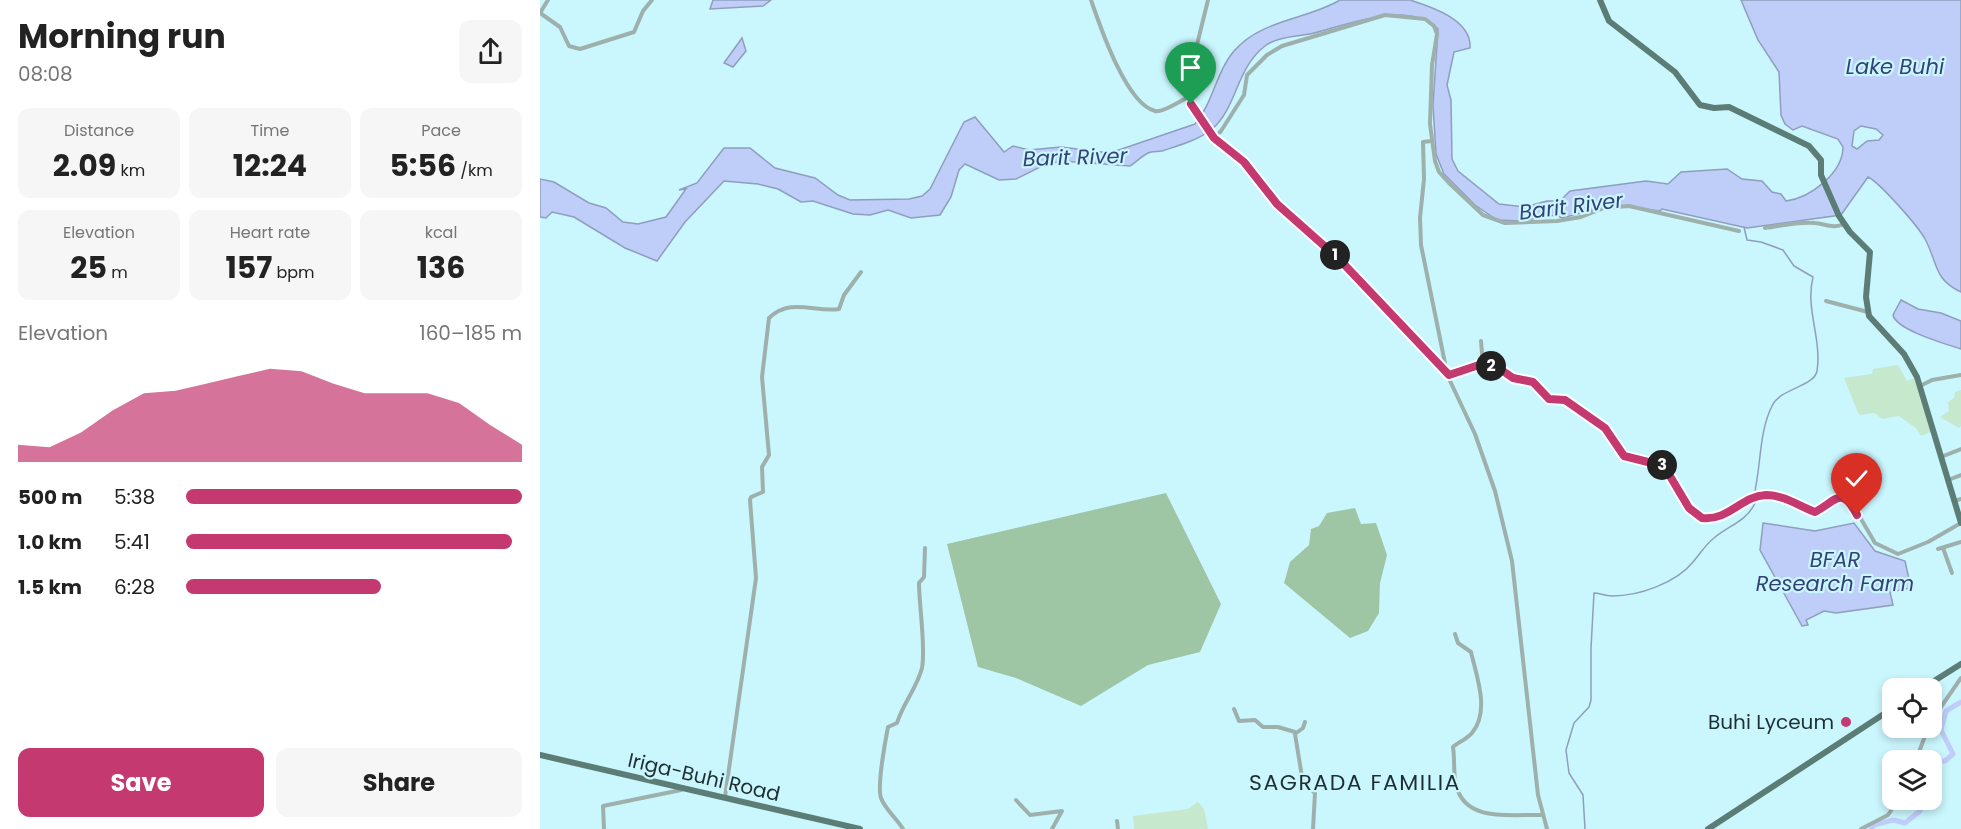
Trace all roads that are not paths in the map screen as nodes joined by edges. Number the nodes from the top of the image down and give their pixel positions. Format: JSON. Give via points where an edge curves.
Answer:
{"nodes":[{"id":1,"x":548,"y":0,"type":"edge"},
{"id":2,"x":652,"y":0,"type":"edge"},
{"id":3,"x":1091,"y":0,"type":"edge"},
{"id":4,"x":1208,"y":0,"type":"edge"},
{"id":5,"x":1600,"y":0,"type":"edge"},
{"id":6,"x":540,"y":13,"type":"edge"},
{"id":7,"x":1188,"y":97,"type":"junction"},
{"id":8,"x":1214,"y":138,"type":"junction"},
{"id":9,"x":1431,"y":141,"type":"junction"},
{"id":10,"x":1844,"y":224,"type":"junction"},
{"id":11,"x":1765,"y":228,"type":"dead end"},
{"id":12,"x":1739,"y":231,"type":"dead end"},
{"id":13,"x":861,"y":272,"type":"dead end"},
{"id":14,"x":1826,"y":301,"type":"dead end"},
{"id":15,"x":1868,"y":312,"type":"junction"},
{"id":16,"x":1481,"y":341,"type":"dead end"},
{"id":17,"x":1483,"y":365,"type":"junction"},
{"id":18,"x":1448,"y":373,"type":"junction"},
{"id":19,"x":1961,"y":375,"type":"edge"},
{"id":20,"x":1920,"y":386,"type":"junction"},
{"id":21,"x":1961,"y":450,"type":"edge"},
{"id":22,"x":1941,"y":457,"type":"junction"},
{"id":23,"x":1961,"y":476,"type":"edge"},
{"id":24,"x":1948,"y":480,"type":"junction"},
{"id":25,"x":1958,"y":500,"type":"edge"},
{"id":26,"x":1961,"y":523,"type":"edge"},
{"id":27,"x":1961,"y":542,"type":"edge"},
{"id":28,"x":925,"y":548,"type":"dead end"},
{"id":29,"x":1952,"y":573,"type":"dead end"},
{"id":30,"x":1455,"y":634,"type":"dead end"},
{"id":31,"x":1961,"y":664,"type":"edge"},
{"id":32,"x":1939,"y":678,"type":"edge"},
{"id":33,"x":1961,"y":678,"type":"edge"},
{"id":34,"x":1942,"y":706,"type":"edge"},
{"id":35,"x":1234,"y":709,"type":"dead end"},
{"id":36,"x":1882,"y":715,"type":"edge"},
{"id":37,"x":1305,"y":722,"type":"dead end"},
{"id":38,"x":1295,"y":732,"type":"junction"},
{"id":39,"x":540,"y":755,"type":"edge"},
{"id":40,"x":684,"y":789,"type":"junction"},
{"id":41,"x":725,"y":798,"type":"junction"},
{"id":42,"x":1016,"y":800,"type":"dead end"},
{"id":43,"x":1891,"y":810,"type":"edge"},
{"id":44,"x":1541,"y":814,"type":"junction"},
{"id":45,"x":1117,"y":821,"type":"dead end"},
{"id":46,"x":604,"y":829,"type":"edge"},
{"id":47,"x":860,"y":829,"type":"edge"},
{"id":48,"x":903,"y":829,"type":"edge"},
{"id":49,"x":1053,"y":829,"type":"edge"},
{"id":50,"x":1118,"y":829,"type":"edge"},
{"id":51,"x":1313,"y":829,"type":"edge"},
{"id":52,"x":1547,"y":829,"type":"edge"},
{"id":53,"x":1708,"y":829,"type":"edge"},
{"id":54,"x":1861,"y":829,"type":"edge"}],
"edges":[{"from":1,"to":6,"type":"street"},
{"from":2,"to":6,"type":"street","via":[[634,32],[580,49],[569,46],[560,27]]},
{"from":3,"to":7,"type":"street","via":[[1125,82],[1144,106],[1161,111]]},
{"from":4,"to":7,"type":"street"},
{"from":5,"to":10,"type":"main road","via":[[1609,21],[1675,72],[1700,105],[1729,107],[1809,146],[1821,160],[1824,181]]},
{"from":7,"to":8,"type":"street"},
{"from":8,"to":9,"type":"street","via":[[1244,95],[1247,75],[1274,51],[1300,39],[1399,14],[1425,19],[1436,30]]},
{"from":8,"to":18,"type":"street","via":[[1244,162],[1277,204],[1339,259]]},
{"from":9,"to":12,"type":"street","via":[[1439,172],[1473,208],[1491,220],[1557,221],[1623,206]]},
{"from":9,"to":18,"type":"street","via":[[1423,142],[1419,218]]},
{"from":10,"to":11,"type":"street","via":[[1839,227],[1815,222]]},
{"from":10,"to":15,"type":"main road","via":[[1870,252]]},
{"from":13,"to":41,"type":"street","via":[[839,309],[798,305],[769,318],[761,392],[769,455],[762,467],[763,492],[751,497],[756,578]]},
{"from":14,"to":15,"type":"street"},
{"from":15,"to":20,"type":"main road","via":[[1874,325],[1906,357]]},
{"from":16,"to":17,"type":"street"},
{"from":17,"to":18,"type":"street"},
{"from":17,"to":26,"type":"street","via":[[1531,381],[1549,399],[1572,404],[1605,428],[1624,456],[1663,466],[1689,508],[1701,518],[1723,517],[1755,497],[1779,496],[1815,512],[1829,500],[1849,499],[1875,543],[1895,553],[1928,542]]},
{"from":18,"to":44,"type":"street","via":[[1486,464],[1512,561]]},
{"from":19,"to":20,"type":"street"},
{"from":20,"to":22,"type":"main road"},
{"from":21,"to":22,"type":"street"},
{"from":22,"to":24,"type":"main road"},
{"from":23,"to":24,"type":"street"},
{"from":24,"to":25,"type":"main road"},
{"from":25,"to":26,"type":"main road"},
{"from":27,"to":29,"type":"street","via":[[1941,548]]},
{"from":28,"to":48,"type":"street","via":[[924,577],[919,583],[921,670],[897,723],[888,727],[880,771],[881,798]]},
{"from":30,"to":44,"type":"street","via":[[1458,643],[1471,652],[1481,694],[1480,720],[1469,736],[1453,747],[1459,793],[1467,805],[1480,812]]},
{"from":31,"to":32,"type":"main road"},
{"from":33,"to":34,"type":"street"},
{"from":35,"to":38,"type":"street","via":[[1239,721],[1255,720],[1263,727]]},
{"from":36,"to":53,"type":"main road"},
{"from":37,"to":38,"type":"street","via":[[1304,728]]},
{"from":38,"to":51,"type":"street","via":[[1303,783],[1315,793]]},
{"from":39,"to":40,"type":"main road","name":"Iriga-Buhi Road"},
{"from":40,"to":41,"type":"main road","name":"Iriga-Buhi Road"},
{"from":40,"to":46,"type":"street","via":[[603,806]]},
{"from":41,"to":47,"type":"main road","name":"Iriga-Buhi Road"},
{"from":42,"to":49,"type":"street","via":[[1030,815],[1062,811]]},
{"from":43,"to":54,"type":"street"},
{"from":44,"to":52,"type":"street"},
{"from":45,"to":50,"type":"street"}]}
